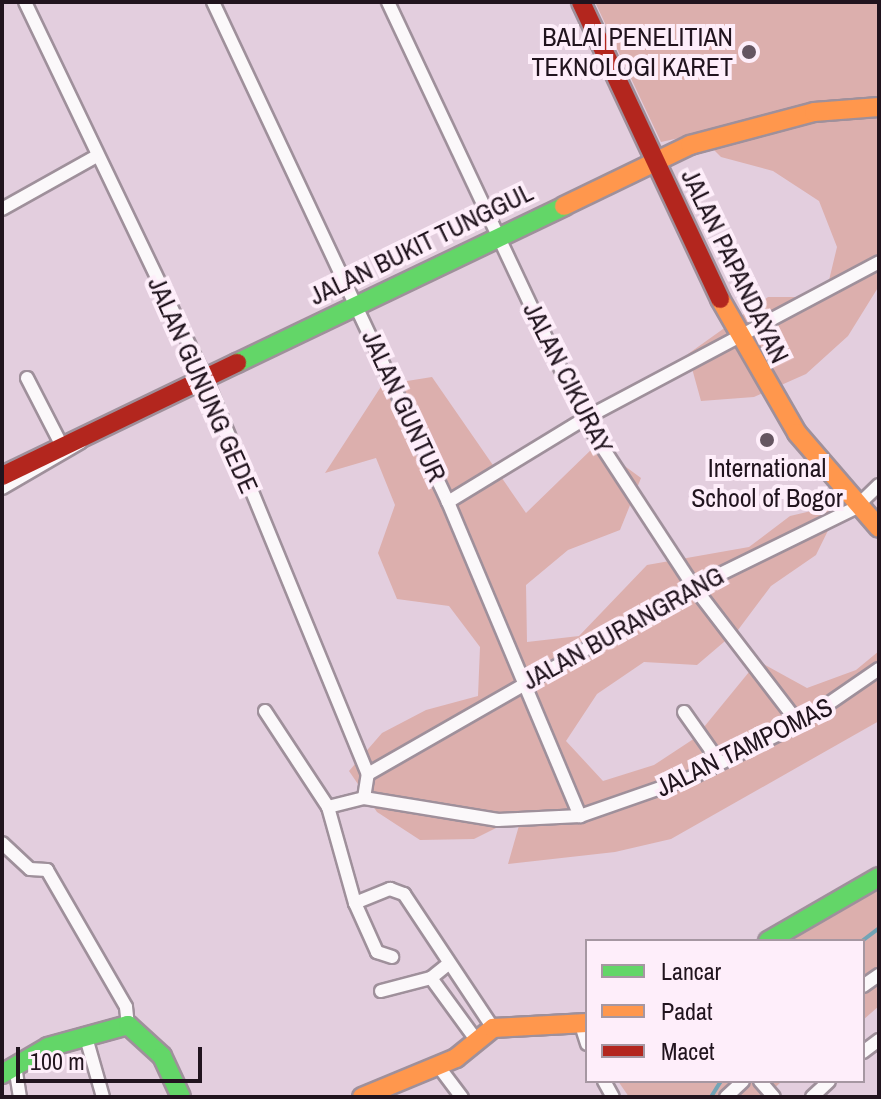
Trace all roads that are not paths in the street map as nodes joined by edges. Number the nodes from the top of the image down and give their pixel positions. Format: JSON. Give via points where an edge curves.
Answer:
{"nodes":[{"id":1,"x":25,"y":2,"type":"edge"},
{"id":2,"x":213,"y":2,"type":"edge"},
{"id":3,"x":388,"y":2,"type":"edge"},
{"id":4,"x":581,"y":2,"type":"edge"},
{"id":5,"x":879,"y":107,"type":"edge"},
{"id":6,"x":97,"y":156,"type":"junction"},
{"id":7,"x":655,"y":160,"type":"junction"},
{"id":8,"x":2,"y":209,"type":"edge"},
{"id":9,"x":497,"y":235,"type":"junction"},
{"id":10,"x":879,"y":262,"type":"edge"},
{"id":11,"x":357,"y":304,"type":"junction"},
{"id":12,"x":738,"y":338,"type":"junction"},
{"id":13,"x":205,"y":377,"type":"junction"},
{"id":14,"x":27,"y":378,"type":"dead end"},
{"id":15,"x":584,"y":419,"type":"junction"},
{"id":16,"x":87,"y":436,"type":"junction"},
{"id":17,"x":62,"y":446,"type":"junction"},
{"id":18,"x":2,"y":476,"type":"edge"},
{"id":19,"x":879,"y":485,"type":"edge"},
{"id":20,"x":2,"y":488,"type":"edge"},
{"id":21,"x":448,"y":502,"type":"junction"},
{"id":22,"x":855,"y":508,"type":"junction"},
{"id":23,"x":879,"y":528,"type":"edge"},
{"id":24,"x":694,"y":587,"type":"junction"},
{"id":25,"x":879,"y":669,"type":"edge"},
{"id":26,"x":521,"y":685,"type":"junction"},
{"id":27,"x":265,"y":711,"type":"dead end"},
{"id":28,"x":684,"y":712,"type":"dead end"},
{"id":29,"x":799,"y":724,"type":"junction"},
{"id":30,"x":720,"y":763,"type":"junction"},
{"id":31,"x":368,"y":774,"type":"junction"},
{"id":32,"x":364,"y":798,"type":"junction"},
{"id":33,"x":328,"y":807,"type":"junction"},
{"id":34,"x":580,"y":816,"type":"junction"},
{"id":35,"x":2,"y":843,"type":"edge"},
{"id":36,"x":879,"y":877,"type":"edge"},
{"id":37,"x":355,"y":903,"type":"junction"},
{"id":38,"x":771,"y":939,"type":"edge"},
{"id":39,"x":392,"y":957,"type":"dead end"},
{"id":40,"x":448,"y":964,"type":"junction"},
{"id":41,"x":431,"y":978,"type":"junction"},
{"id":42,"x":381,"y":991,"type":"dead end"},
{"id":43,"x":584,"y":1024,"type":"edge"},
{"id":44,"x":128,"y":1025,"type":"junction"},
{"id":45,"x":493,"y":1028,"type":"junction"},
{"id":46,"x":85,"y":1034,"type":"junction"},
{"id":47,"x":477,"y":1041,"type":"junction"},
{"id":48,"x":439,"y":1067,"type":"junction"},
{"id":49,"x":8,"y":1070,"type":"edge"},
{"id":50,"x":741,"y":1083,"type":"edge"},
{"id":51,"x":827,"y":1083,"type":"edge"},
{"id":52,"x":20,"y":1097,"type":"edge"},
{"id":53,"x":103,"y":1097,"type":"edge"},
{"id":54,"x":181,"y":1097,"type":"edge"},
{"id":55,"x":362,"y":1097,"type":"edge"},
{"id":56,"x":462,"y":1097,"type":"edge"},
{"id":57,"x":726,"y":1097,"type":"edge"},
{"id":58,"x":812,"y":1097,"type":"edge"}],
"edges":[{"from":1,"to":6,"type":"street","name":"JALAN GUNUNG GEDE"},
{"from":2,"to":11,"type":"street","name":"JALAN GUNTUR"},
{"from":3,"to":9,"type":"street","name":"JALAN CIKURAY"},
{"from":4,"to":7,"type":"street","name":"JALAN PAPANDAYAN"},
{"from":5,"to":7,"type":"street","name":"JALAN BUKIT TUNGGUL","via":[[743,129]]},
{"from":6,"to":8,"type":"street"},
{"from":6,"to":13,"type":"street","name":"JALAN GUNUNG GEDE"},
{"from":7,"to":9,"type":"street","name":"JALAN BUKIT TUNGGUL"},
{"from":7,"to":12,"type":"street","name":"JALAN PAPANDAYAN"},
{"from":9,"to":11,"type":"street","name":"JALAN BUKIT TUNGGUL"},
{"from":9,"to":15,"type":"street","name":"JALAN CIKURAY"},
{"from":10,"to":12,"type":"street"},
{"from":11,"to":13,"type":"street","name":"JALAN BUKIT TUNGGUL"},
{"from":11,"to":21,"type":"street","name":"JALAN GUNTUR"},
{"from":12,"to":15,"type":"street"},
{"from":12,"to":22,"type":"street","name":"JALAN PAPANDAYAN","via":[[777,404]]},
{"from":13,"to":16,"type":"street","name":"JALAN BUKIT TUNGGUL"},
{"from":13,"to":31,"type":"street","name":"JALAN GUNUNG GEDE"},
{"from":14,"to":17,"type":"street"},
{"from":15,"to":21,"type":"street"},
{"from":15,"to":24,"type":"street","name":"JALAN CIKURAY"},
{"from":16,"to":17,"type":"street","name":"JALAN BUKIT TUNGGUL"},
{"from":16,"to":20,"type":"street","via":[[72,453]]},
{"from":17,"to":18,"type":"street","name":"JALAN BUKIT TUNGGUL"},
{"from":19,"to":22,"type":"street","name":"JALAN BURANGRANG"},
{"from":21,"to":26,"type":"street","name":"JALAN GUNTUR"},
{"from":22,"to":23,"type":"street","name":"JALAN PAPANDAYAN"},
{"from":22,"to":24,"type":"street","name":"JALAN BURANGRANG"},
{"from":24,"to":26,"type":"street","name":"JALAN BURANGRANG"},
{"from":24,"to":29,"type":"street","name":"JALAN CIKURAY"},
{"from":25,"to":29,"type":"street","name":"JALAN TAMPOMAS"},
{"from":26,"to":31,"type":"street","name":"JALAN BURANGRANG"},
{"from":26,"to":34,"type":"street","name":"JALAN GUNTUR"},
{"from":27,"to":33,"type":"street"},
{"from":28,"to":30,"type":"street"},
{"from":29,"to":30,"type":"street","name":"JALAN TAMPOMAS"},
{"from":30,"to":34,"type":"street","name":"JALAN TAMPOMAS"},
{"from":31,"to":32,"type":"street"},
{"from":32,"to":33,"type":"street"},
{"from":32,"to":34,"type":"street","name":"JALAN TAMPOMAS","via":[[498,820]]},
{"from":33,"to":37,"type":"street"},
{"from":35,"to":44,"type":"street","via":[[30,869],[47,870],[126,1007]]},
{"from":36,"to":38,"type":"street"},
{"from":37,"to":39,"type":"street","via":[[377,952]]},
{"from":37,"to":40,"type":"street","via":[[401,892]]},
{"from":40,"to":41,"type":"street"},
{"from":40,"to":45,"type":"street"},
{"from":41,"to":42,"type":"street"},
{"from":41,"to":47,"type":"street"},
{"from":43,"to":45,"type":"street"},
{"from":44,"to":46,"type":"street"},
{"from":44,"to":54,"type":"street","via":[[162,1056]]},
{"from":45,"to":47,"type":"street"},
{"from":46,"to":49,"type":"street"},
{"from":46,"to":53,"type":"street"},
{"from":47,"to":48,"type":"street"},
{"from":48,"to":55,"type":"street"},
{"from":48,"to":56,"type":"street"},
{"from":49,"to":52,"type":"street"},
{"from":50,"to":57,"type":"street"},
{"from":51,"to":58,"type":"street"}]}
